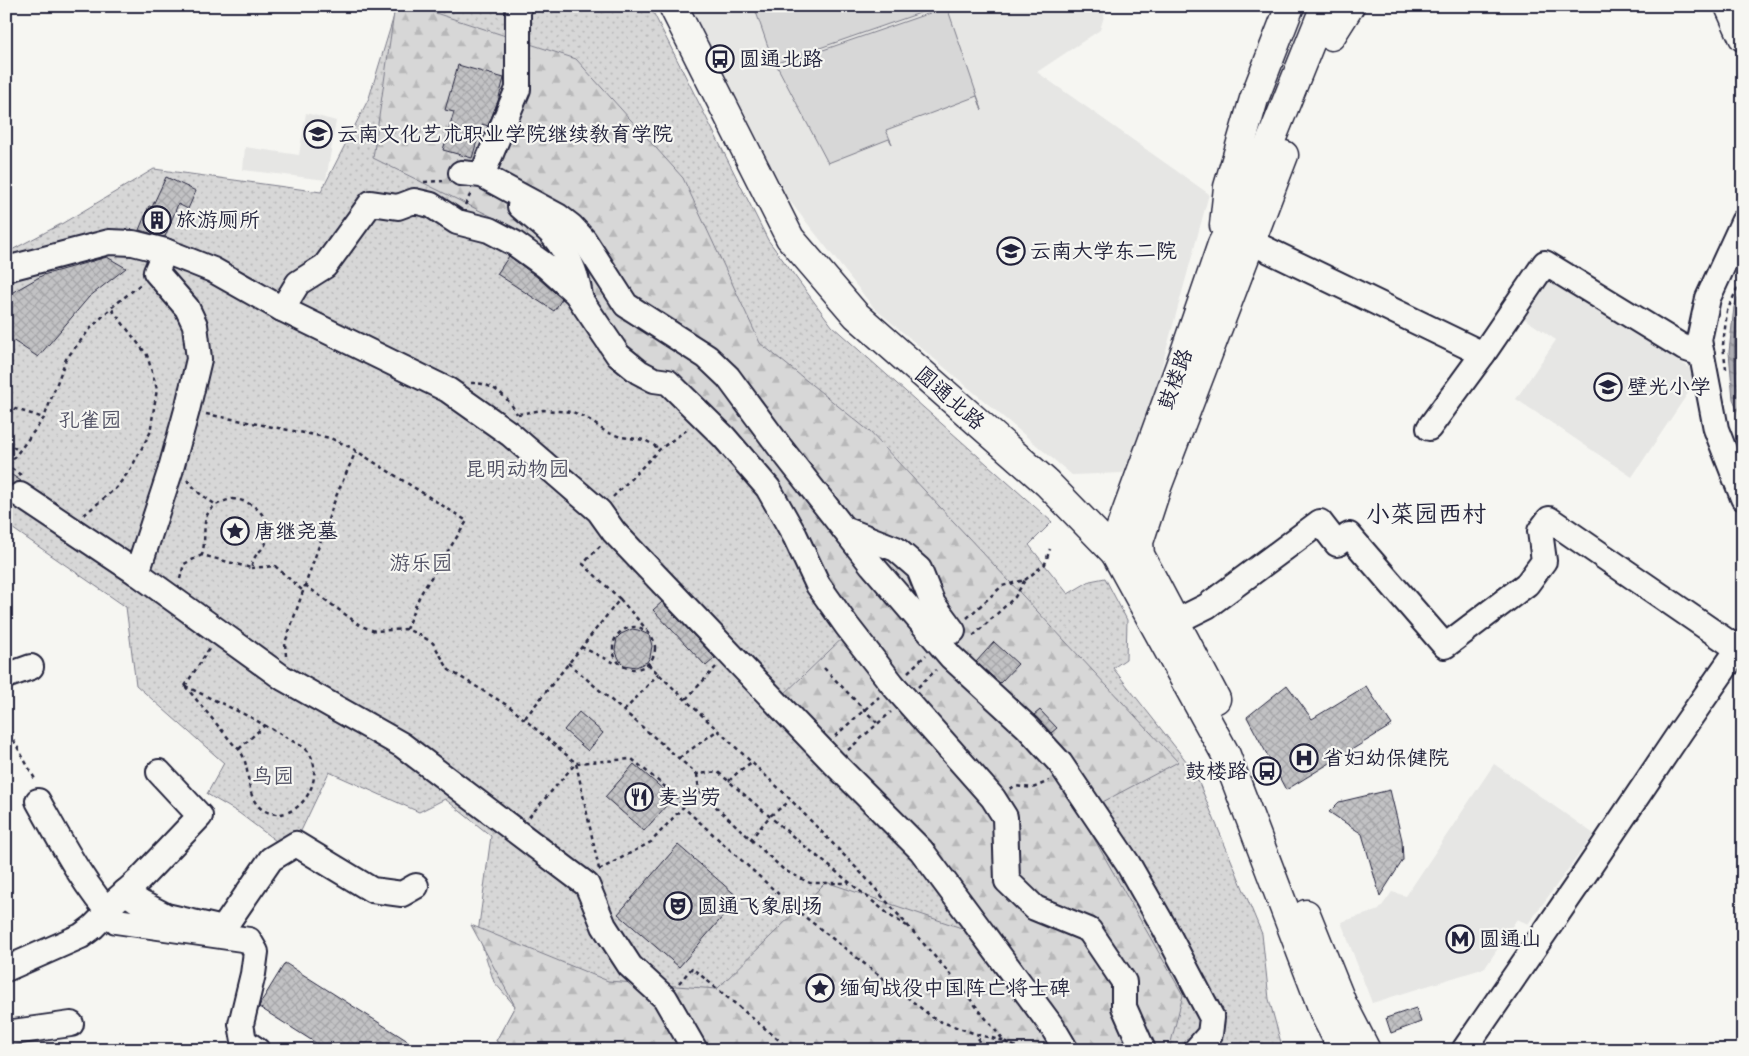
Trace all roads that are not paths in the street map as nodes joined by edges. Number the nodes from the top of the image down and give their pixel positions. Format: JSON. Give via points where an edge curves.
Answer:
{"nodes":[{"id":1,"x":518,"y":6,"type":"edge"},
{"id":2,"x":673,"y":6,"type":"edge"},
{"id":3,"x":1290,"y":6,"type":"edge"},
{"id":4,"x":1309,"y":6,"type":"edge"},
{"id":5,"x":1325,"y":6,"type":"edge"},
{"id":6,"x":1342,"y":6,"type":"edge"},
{"id":7,"x":1346,"y":6,"type":"edge"},
{"id":8,"x":1350,"y":6,"type":"edge"},
{"id":9,"x":1729,"y":6,"type":"edge"},
{"id":10,"x":1331,"y":36,"type":"junction"},
{"id":11,"x":1743,"y":37,"type":"edge"},
{"id":12,"x":512,"y":191,"type":"junction"},
{"id":13,"x":1743,"y":222,"type":"edge"},
{"id":14,"x":1251,"y":242,"type":"junction"},
{"id":15,"x":1222,"y":244,"type":"junction"},
{"id":16,"x":160,"y":262,"type":"junction"},
{"id":17,"x":6,"y":269,"type":"edge"},
{"id":18,"x":580,"y":300,"type":"junction"},
{"id":19,"x":282,"y":309,"type":"junction"},
{"id":20,"x":1483,"y":354,"type":"junction"},
{"id":21,"x":1702,"y":354,"type":"junction"},
{"id":22,"x":1429,"y":428,"type":"dead end"},
{"id":23,"x":20,"y":495,"type":"dead end"},
{"id":24,"x":1743,"y":498,"type":"edge"},
{"id":25,"x":1065,"y":502,"type":"junction"},
{"id":26,"x":844,"y":529,"type":"junction"},
{"id":27,"x":1128,"y":539,"type":"junction"},
{"id":28,"x":137,"y":573,"type":"junction"},
{"id":29,"x":1176,"y":622,"type":"junction"},
{"id":30,"x":947,"y":644,"type":"junction"},
{"id":31,"x":1740,"y":646,"type":"edge"},
{"id":32,"x":31,"y":667,"type":"dead end"},
{"id":33,"x":6,"y":676,"type":"edge"},
{"id":34,"x":159,"y":772,"type":"dead end"},
{"id":35,"x":38,"y":801,"type":"road end"},
{"id":36,"x":416,"y":886,"type":"dead end"},
{"id":37,"x":125,"y":892,"type":"junction"},
{"id":38,"x":108,"y":912,"type":"junction"},
{"id":39,"x":6,"y":968,"type":"edge"},
{"id":40,"x":71,"y":1024,"type":"dead end"},
{"id":41,"x":6,"y":1034,"type":"edge"},
{"id":42,"x":257,"y":1050,"type":"edge"},
{"id":43,"x":695,"y":1050,"type":"edge"},
{"id":44,"x":1066,"y":1050,"type":"edge"},
{"id":45,"x":1143,"y":1050,"type":"edge"},
{"id":46,"x":1196,"y":1050,"type":"edge"},
{"id":47,"x":1343,"y":1050,"type":"edge"},
{"id":48,"x":1366,"y":1050,"type":"edge"},
{"id":49,"x":1464,"y":1050,"type":"edge"}],
"edges":[{"from":1,"to":12,"type":"street","via":[[518,89],[472,174]]},
{"from":2,"to":25,"type":"main road","name":"圆通北路","via":[[790,238],[856,315]]},
{"from":3,"to":15,"type":"main road","via":[[1254,99],[1228,187]]},
{"from":4,"to":15,"type":"main road","via":[[1252,153]]},
{"from":5,"to":15,"type":"main road","name":"鼓楼路","via":[[1257,175]]},
{"from":6,"to":10,"type":"main road","name":"鼓楼路"},
{"from":7,"to":10,"type":"main road"},
{"from":8,"to":10,"type":"main road"},
{"from":9,"to":11,"type":"main road"},
{"from":10,"to":14,"type":"main road","name":"鼓楼路"},
{"from":12,"to":18,"type":"street","via":[[518,205],[550,232],[564,250],[579,286]]},
{"from":12,"to":26,"type":"street","via":[[571,226],[584,240],[626,305],[707,357],[728,377]]},
{"from":13,"to":21,"type":"street","via":[[1708,298],[1699,340]]},
{"from":14,"to":20,"type":"street"},
{"from":14,"to":27,"type":"main road","name":"鼓楼路","via":[[1157,487],[1140,504]]},
{"from":15,"to":27,"type":"main road","name":"鼓楼路"},
{"from":16,"to":17,"type":"street","via":[[134,243],[109,242]]},
{"from":16,"to":19,"type":"street","via":[[213,270]]},
{"from":16,"to":28,"type":"street","via":[[195,325],[199,360],[170,472]]},
{"from":18,"to":19,"type":"street","via":[[546,266],[514,243],[490,230],[457,222],[430,204],[414,201],[398,207],[371,203],[325,266],[298,283]]},
{"from":18,"to":45,"type":"street","via":[[618,356],[654,380],[668,382],[724,437],[768,488],[818,586],[847,626],[993,798],[1005,818],[1007,882],[1035,908],[1089,930],[1124,982],[1124,1007]]},
{"from":19,"to":44,"type":"street","via":[[448,390],[510,434],[599,511],[614,532],[921,850]]},
{"from":20,"to":21,"type":"street","via":[[1544,263],[1684,348]]},
{"from":20,"to":22,"type":"street"},
{"from":21,"to":24,"type":"street","via":[[1716,429]]},
{"from":23,"to":28,"type":"street"},
{"from":25,"to":27,"type":"main road","name":"圆通北路"},
{"from":25,"to":27,"type":"main road","via":[[1107,515]]},
{"from":26,"to":30,"type":"street","via":[[872,565]]},
{"from":26,"to":30,"type":"street","via":[[896,549],[919,568]]},
{"from":27,"to":29,"type":"main road"},
{"from":27,"to":47,"type":"main road","via":[[1226,755],[1324,1014]]},
{"from":28,"to":43,"type":"street","via":[[283,678],[402,745],[516,832],[593,877],[604,926],[630,966],[666,998]]},
{"from":29,"to":31,"type":"street","via":[[1207,606],[1320,522],[1337,544],[1349,535],[1445,646],[1527,584],[1544,561],[1540,531],[1549,519]]},
{"from":29,"to":48,"type":"main road","via":[[1242,747],[1290,876],[1342,1003]]},
{"from":30,"to":46,"type":"street","via":[[1060,762],[1128,864],[1212,1018],[1210,1034]]},
{"from":31,"to":49,"type":"street"},
{"from":32,"to":33,"type":"street"},
{"from":34,"to":37,"type":"street","via":[[200,816]]},
{"from":35,"to":38,"type":"street","via":[[75,865]]},
{"from":36,"to":37,"type":"street","via":[[402,894],[372,890],[296,844],[271,859],[223,928],[166,916]]},
{"from":37,"to":38,"type":"street"},
{"from":38,"to":39,"type":"street","via":[[81,936]]},
{"from":38,"to":42,"type":"street","via":[[116,921],[249,940],[256,952],[241,1024],[244,1041]]},
{"from":40,"to":41,"type":"street"}]}
